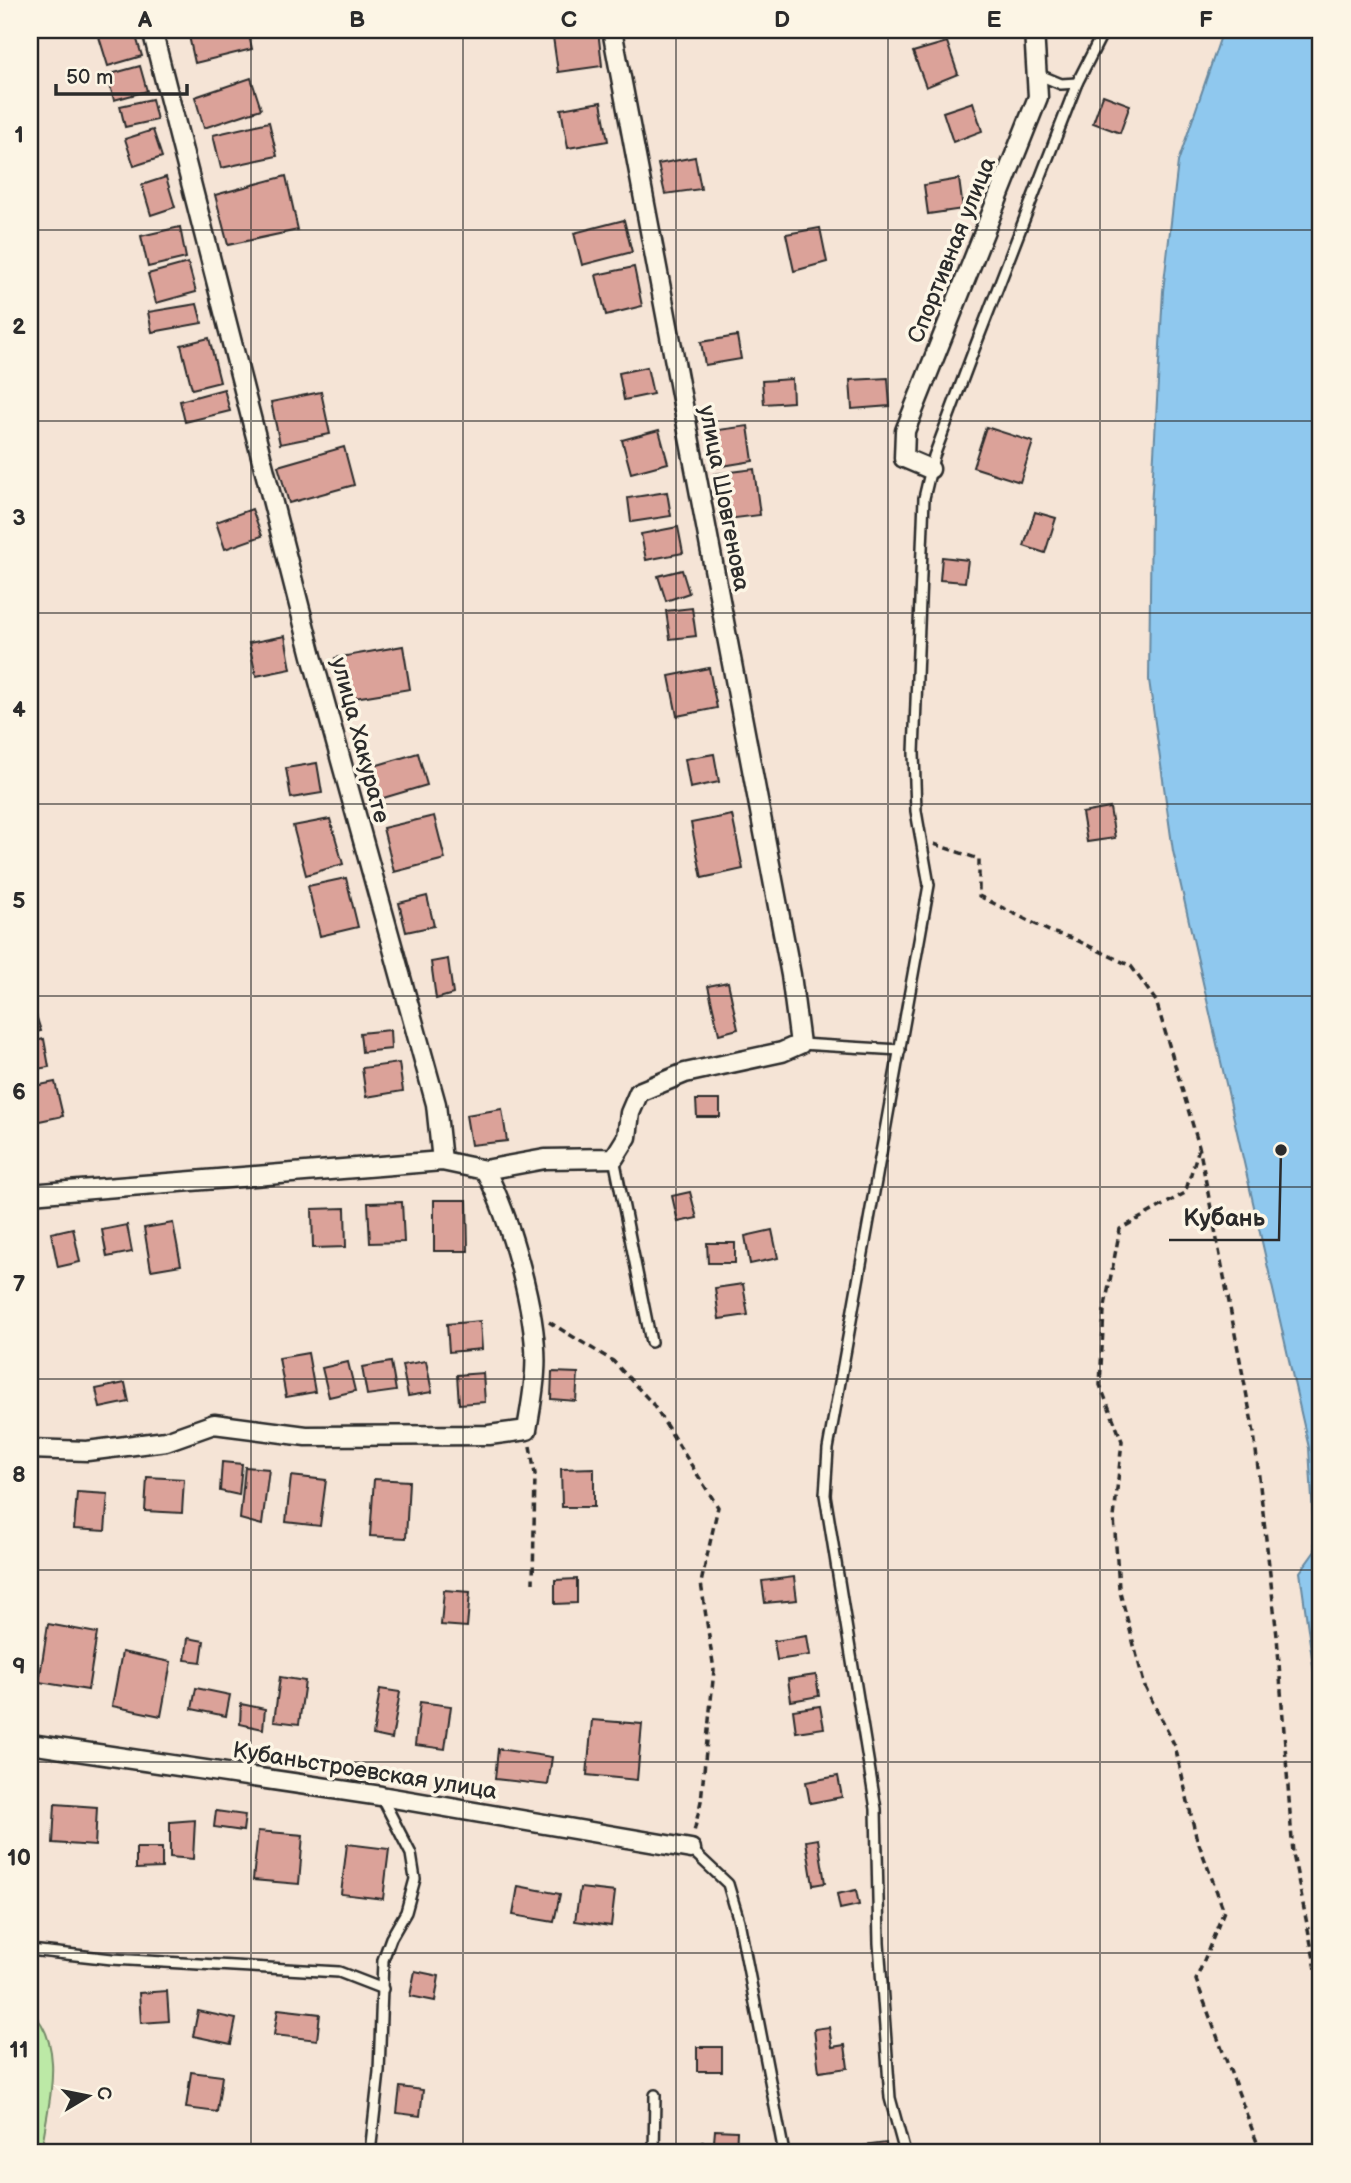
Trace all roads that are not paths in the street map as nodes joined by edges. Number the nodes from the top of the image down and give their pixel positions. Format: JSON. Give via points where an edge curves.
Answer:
{"nodes":[{"id":1,"x":152,"y":30,"type":"edge"},
{"id":2,"x":612,"y":30,"type":"edge"},
{"id":3,"x":1034,"y":30,"type":"edge"},
{"id":4,"x":1104,"y":30,"type":"edge"},
{"id":5,"x":1037,"y":74,"type":"junction"},
{"id":6,"x":1077,"y":83,"type":"junction"},
{"id":7,"x":930,"y":469,"type":"junction"},
{"id":8,"x":800,"y":1044,"type":"junction"},
{"id":9,"x":900,"y":1050,"type":"junction"},
{"id":10,"x":614,"y":1158,"type":"junction"},
{"id":11,"x":442,"y":1161,"type":"junction"},
{"id":12,"x":485,"y":1170,"type":"junction"},
{"id":13,"x":30,"y":1194,"type":"edge"},
{"id":14,"x":651,"y":1342,"type":"dead end"},
{"id":15,"x":30,"y":1449,"type":"edge"},
{"id":16,"x":30,"y":1744,"type":"edge"},
{"id":17,"x":381,"y":1796,"type":"junction"},
{"id":18,"x":691,"y":1849,"type":"joint"},
{"id":19,"x":30,"y":1950,"type":"edge"},
{"id":20,"x":383,"y":1989,"type":"junction"},
{"id":21,"x":655,"y":2095,"type":"dead end"},
{"id":22,"x":370,"y":2153,"type":"edge"},
{"id":23,"x":654,"y":2153,"type":"edge"},
{"id":24,"x":785,"y":2153,"type":"edge"},
{"id":25,"x":905,"y":2153,"type":"edge"}],
"edges":[{"from":1,"to":11,"type":"street","name":"улица Хакурате","via":[[305,629],[436,1104]]},
{"from":2,"to":8,"type":"street","name":"улица Шовгенова","via":[[791,975]]},
{"from":3,"to":5,"type":"street","name":"Спортивная улица"},
{"from":4,"to":6,"type":"lane"},
{"from":5,"to":6,"type":"lane","via":[[1061,84]]},
{"from":5,"to":7,"type":"street","name":"Спортивная улица","via":[[1034,108],[905,430],[904,458]]},
{"from":6,"to":7,"type":"lane"},
{"from":7,"to":9,"type":"lane","via":[[924,498],[914,753],[916,811],[929,885]]},
{"from":8,"to":9,"type":"lane"},
{"from":8,"to":10,"type":"street","via":[[685,1073],[639,1092],[627,1138]]},
{"from":9,"to":25,"type":"lane","via":[[828,1449],[825,1495],[876,1810],[890,2098]]},
{"from":10,"to":12,"type":"street","via":[[545,1159]]},
{"from":10,"to":14,"type":"lane"},
{"from":11,"to":12,"type":"street"},
{"from":11,"to":13,"type":"street"},
{"from":12,"to":15,"type":"street","via":[[498,1195],[530,1310],[536,1370],[527,1430],[489,1435],[306,1436],[214,1424],[166,1441],[87,1451]]},
{"from":16,"to":17,"type":"street","name":"Кубаньстроевская улица"},
{"from":17,"to":18,"type":"street","name":"Кубаньстроевская улица"},
{"from":17,"to":20,"type":"lane","via":[[411,1854],[415,1879],[407,1912],[383,1960]]},
{"from":18,"to":24,"type":"lane","via":[[728,1884]]},
{"from":19,"to":20,"type":"lane","via":[[339,1972]]},
{"from":20,"to":22,"type":"lane"},
{"from":21,"to":23,"type":"lane"}]}
